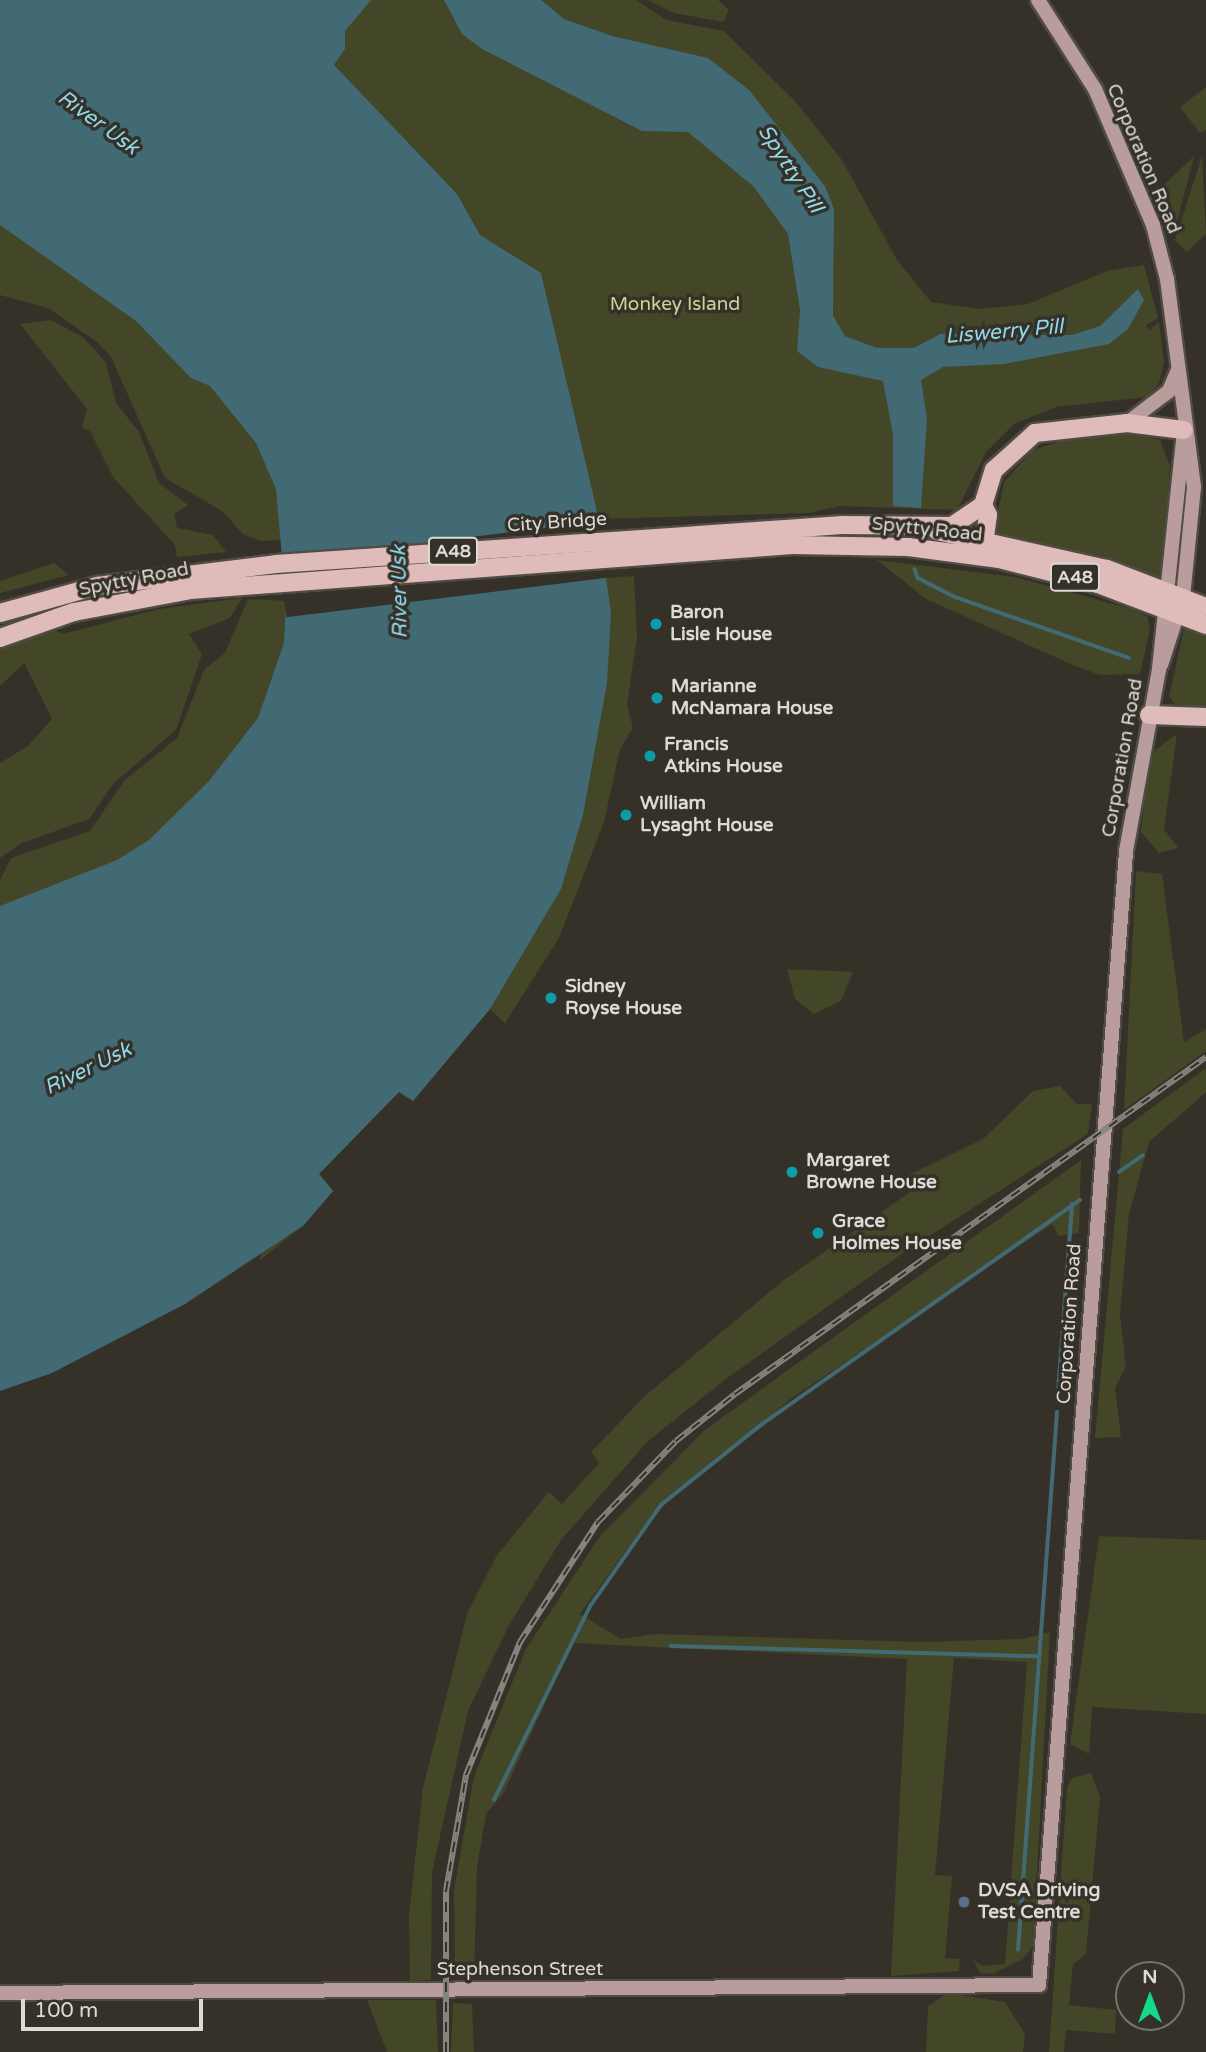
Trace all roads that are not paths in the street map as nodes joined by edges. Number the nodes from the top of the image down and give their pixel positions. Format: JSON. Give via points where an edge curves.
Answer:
{"nodes":[{"id":1,"x":1038,"y":0,"type":"edge"},
{"id":2,"x":1180,"y":365,"type":"junction"},
{"id":3,"x":1127,"y":423,"type":"junction"},
{"id":4,"x":1184,"y":430,"type":"junction"},
{"id":5,"x":983,"y":505,"type":"junction"},
{"id":6,"x":930,"y":529,"type":"junction"},
{"id":7,"x":791,"y":538,"type":"junction"},
{"id":8,"x":632,"y":547,"type":"joint"},
{"id":9,"x":984,"y":548,"type":"junction"},
{"id":10,"x":277,"y":573,"type":"junction"},
{"id":11,"x":1174,"y":602,"type":"junction"},
{"id":12,"x":1206,"y":607,"type":"edge"},
{"id":13,"x":0,"y":613,"type":"edge"},
{"id":14,"x":1206,"y":625,"type":"edge"},
{"id":15,"x":0,"y":638,"type":"edge"},
{"id":16,"x":1149,"y":715,"type":"junction"},
{"id":17,"x":1206,"y":717,"type":"edge"},
{"id":18,"x":1039,"y":1985,"type":"joint"},
{"id":19,"x":0,"y":1993,"type":"edge"}],
"edges":[{"from":1,"to":2,"type":"street","name":"Corporation Road","via":[[1095,89],[1160,249]]},
{"from":2,"to":3,"type":"street","via":[[1169,391]]},
{"from":2,"to":4,"type":"street","name":"Corporation Road"},
{"from":3,"to":4,"type":"main road"},
{"from":3,"to":5,"type":"main road","via":[[1035,433],[994,470]]},
{"from":4,"to":11,"type":"street","name":"Corporation Road"},
{"from":5,"to":6,"type":"main road","number":"A48","via":[[966,521]]},
{"from":5,"to":9,"type":"main road"},
{"from":6,"to":7,"type":"main road","number":"A48","via":[[843,525]]},
{"from":6,"to":9,"type":"main road","number":"A48"},
{"from":7,"to":8,"type":"main road","name":"Spytty Road","number":"A48"},
{"from":7,"to":9,"type":"main road","name":"Spytty Road","number":"A48"},
{"from":8,"to":10,"type":"main road","name":"City Bridge","number":"A48"},
{"from":9,"to":11,"type":"main road","name":"Spytty Road","number":"A48"},
{"from":9,"to":11,"type":"main road","name":"Spytty Road","number":"A48","via":[[1041,551]]},
{"from":10,"to":13,"type":"main road","name":"Spytty Road","number":"A48","via":[[149,577]]},
{"from":10,"to":15,"type":"main road","name":"Spytty Road","number":"A48","via":[[151,596]]},
{"from":11,"to":12,"type":"main road","name":"Spytty Road","number":"A48"},
{"from":11,"to":14,"type":"main road","name":"Spytty Road","number":"A48"},
{"from":11,"to":16,"type":"street","name":"Corporation Road"},
{"from":16,"to":17,"type":"main road"},
{"from":16,"to":18,"type":"street","name":"Corporation Road","via":[[1126,851]]},
{"from":18,"to":19,"type":"street","name":"Stephenson Street"}]}
